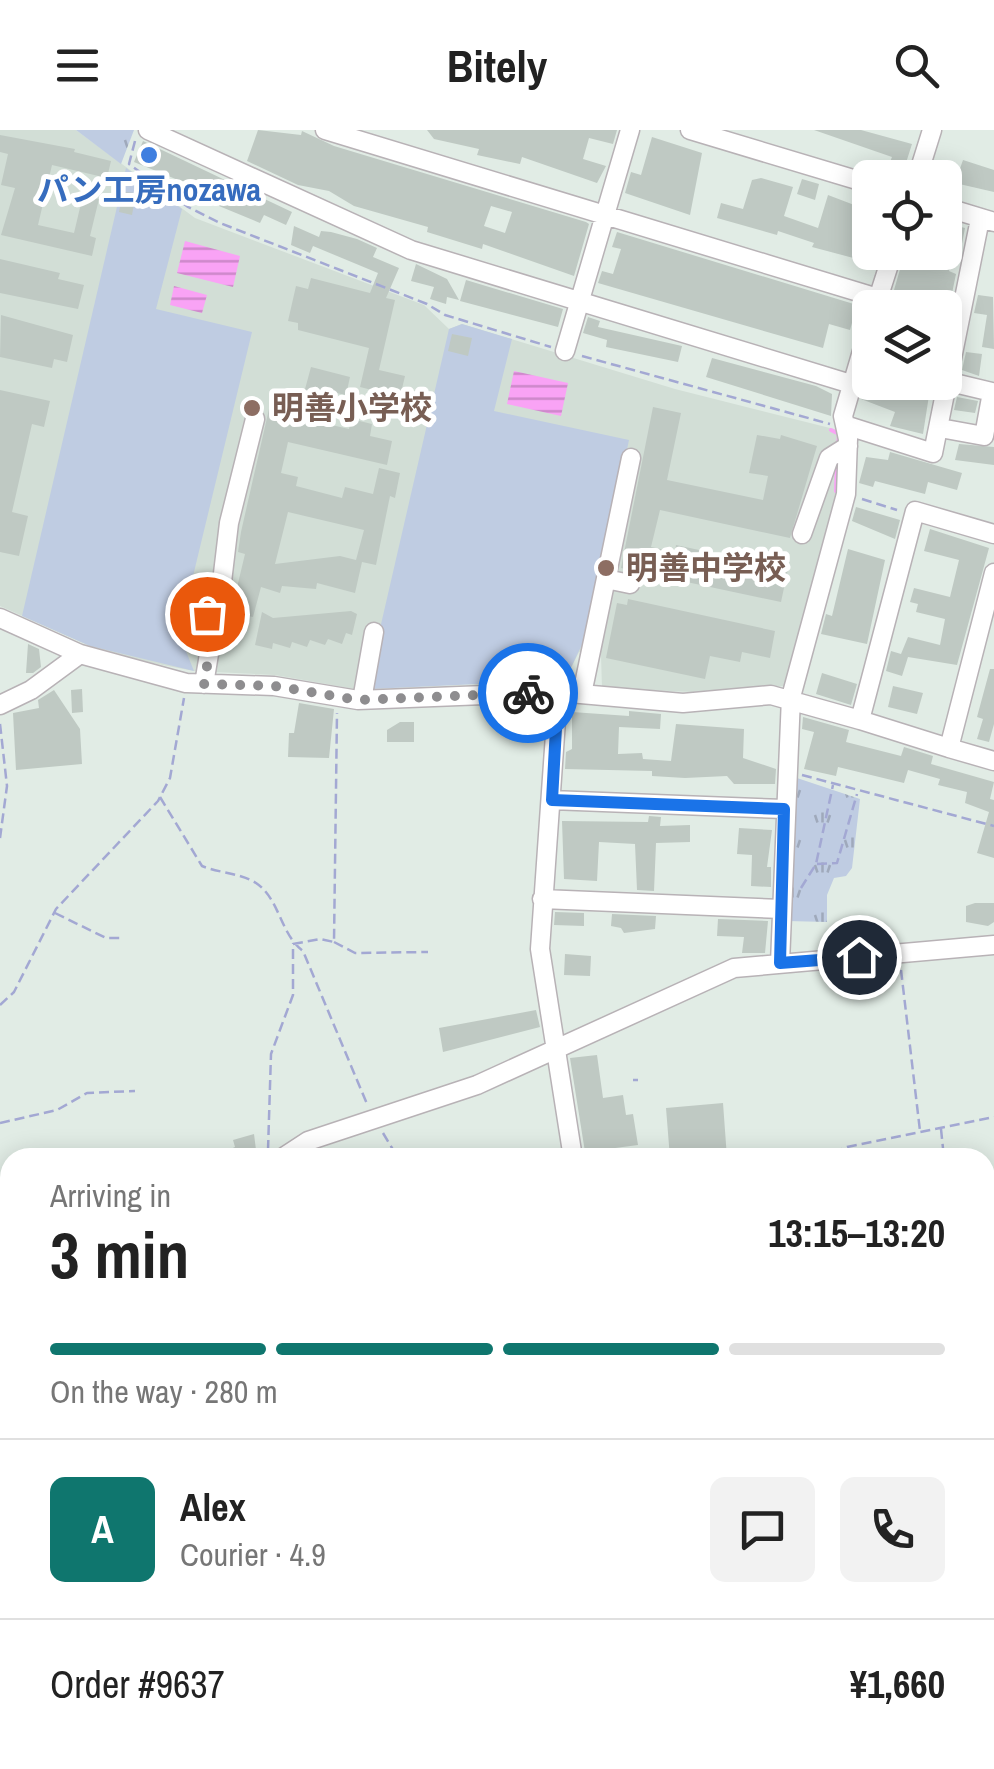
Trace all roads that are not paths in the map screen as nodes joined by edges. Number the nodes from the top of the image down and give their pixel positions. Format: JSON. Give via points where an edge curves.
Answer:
{"nodes":[{"id":1,"x":630,"y":130,"type":"edge"},
{"id":2,"x":690,"y":130,"type":"edge"},
{"id":3,"x":932,"y":130,"type":"edge"},
{"id":4,"x":335,"y":131,"type":"edge"},
{"id":5,"x":141,"y":132,"type":"edge"},
{"id":6,"x":923,"y":160,"type":"edge"},
{"id":7,"x":852,"y":179,"type":"edge"},
{"id":8,"x":962,"y":213,"type":"edge"},
{"id":9,"x":606,"y":214,"type":"junction"},
{"id":10,"x":987,"y":220,"type":"edge"},
{"id":11,"x":852,"y":295,"type":"edge"},
{"id":12,"x":580,"y":299,"type":"junction"},
{"id":13,"x":962,"y":329,"type":"edge"},
{"id":14,"x":565,"y":351,"type":"road end"},
{"id":15,"x":852,"y":381,"type":"edge"},
{"id":16,"x":851,"y":384,"type":"junction"},
{"id":17,"x":962,"y":385,"type":"edge"},
{"id":18,"x":946,"y":400,"type":"edge"},
{"id":19,"x":255,"y":420,"type":"dead end"},
{"id":20,"x":940,"y":428,"type":"junction"},
{"id":21,"x":845,"y":437,"type":"junction"},
{"id":22,"x":631,"y":458,"type":"dead end"},
{"id":23,"x":802,"y":534,"type":"dead end"},
{"id":24,"x":994,"y":534,"type":"edge"},
{"id":25,"x":994,"y":573,"type":"edge"},
{"id":26,"x":606,"y":578,"type":"junction"},
{"id":27,"x":630,"y":584,"type":"dead end"},
{"id":28,"x":0,"y":618,"type":"edge"},
{"id":29,"x":374,"y":632,"type":"dead end"},
{"id":30,"x":80,"y":654,"type":"junction"},
{"id":31,"x":195,"y":684,"type":"junction"},
{"id":32,"x":558,"y":692,"type":"junction"},
{"id":33,"x":363,"y":694,"type":"junction"},
{"id":34,"x":582,"y":694,"type":"junction"},
{"id":35,"x":791,"y":697,"type":"junction"},
{"id":36,"x":0,"y":705,"type":"edge"},
{"id":37,"x":860,"y":720,"type":"junction"},
{"id":38,"x":949,"y":748,"type":"junction"},
{"id":39,"x":994,"y":761,"type":"edge"},
{"id":40,"x":552,"y":800,"type":"junction"},
{"id":41,"x":784,"y":809,"type":"junction"},
{"id":42,"x":542,"y":899,"type":"junction"},
{"id":43,"x":780,"y":909,"type":"junction"},
{"id":44,"x":994,"y":945,"type":"edge"},
{"id":45,"x":780,"y":963,"type":"junction"},
{"id":46,"x":557,"y":1050,"type":"junction"},
{"id":47,"x":297,"y":1148,"type":"edge"},
{"id":48,"x":572,"y":1148,"type":"edge"}],
"edges":[{"from":1,"to":9,"type":"street"},
{"from":2,"to":7,"type":"street"},
{"from":3,"to":6,"type":"street"},
{"from":4,"to":9,"type":"street"},
{"from":5,"to":12,"type":"street","via":[[411,250]]},
{"from":8,"to":10,"type":"street"},
{"from":9,"to":11,"type":"street"},
{"from":9,"to":12,"type":"street"},
{"from":10,"to":13,"type":"street"},
{"from":12,"to":14,"type":"street"},
{"from":12,"to":16,"type":"street"},
{"from":15,"to":16,"type":"street"},
{"from":16,"to":21,"type":"street","via":[[842,416]]},
{"from":17,"to":20,"type":"street","via":[[992,392],[984,436]]},
{"from":18,"to":20,"type":"street"},
{"from":19,"to":31,"type":"street","via":[[229,523],[220,607],[230,622],[223,631],[213,630]]},
{"from":20,"to":21,"type":"street","via":[[933,454]]},
{"from":21,"to":23,"type":"street","via":[[829,458]]},
{"from":21,"to":35,"type":"street","via":[[846,494]]},
{"from":22,"to":26,"type":"street"},
{"from":24,"to":37,"type":"street","via":[[914,511]]},
{"from":25,"to":38,"type":"street"},
{"from":26,"to":27,"type":"street"},
{"from":26,"to":34,"type":"street"},
{"from":28,"to":30,"type":"street"},
{"from":29,"to":33,"type":"street"},
{"from":30,"to":31,"type":"street"},
{"from":30,"to":36,"type":"street"},
{"from":31,"to":33,"type":"street"},
{"from":32,"to":33,"type":"street"},
{"from":32,"to":34,"type":"street"},
{"from":32,"to":40,"type":"street"},
{"from":34,"to":35,"type":"street","via":[[683,702]]},
{"from":35,"to":37,"type":"street"},
{"from":35,"to":41,"type":"street"},
{"from":37,"to":38,"type":"street"},
{"from":38,"to":39,"type":"street"},
{"from":40,"to":41,"type":"street"},
{"from":40,"to":42,"type":"street"},
{"from":41,"to":43,"type":"street"},
{"from":42,"to":43,"type":"street"},
{"from":42,"to":46,"type":"street","via":[[540,949]]},
{"from":43,"to":45,"type":"street"},
{"from":44,"to":45,"type":"street"},
{"from":45,"to":46,"type":"street","via":[[710,976]]},
{"from":46,"to":47,"type":"street"},
{"from":46,"to":48,"type":"street"}]}
